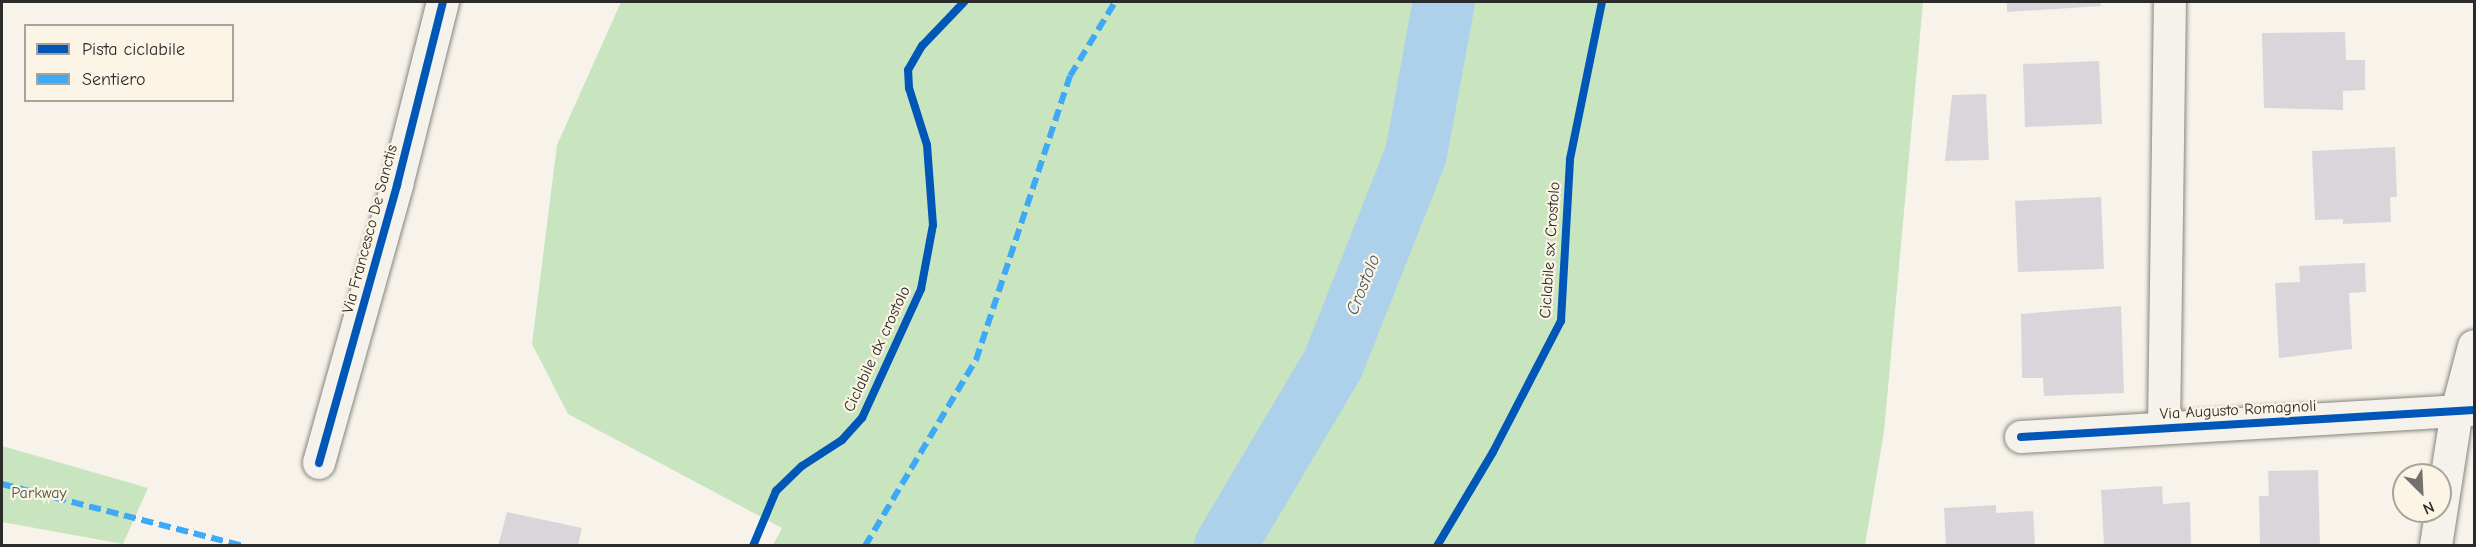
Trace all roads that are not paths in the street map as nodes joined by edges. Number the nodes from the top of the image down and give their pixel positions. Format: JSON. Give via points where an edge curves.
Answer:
{"nodes":[{"id":1,"x":443,"y":2,"type":"edge"},
{"id":2,"x":2170,"y":2,"type":"edge"},
{"id":3,"x":2475,"y":346,"type":"edge"},
{"id":4,"x":2466,"y":410,"type":"edge"},
{"id":5,"x":2164,"y":427,"type":"junction"},
{"id":6,"x":2021,"y":437,"type":"dead end"},
{"id":7,"x":319,"y":463,"type":"dead end"},
{"id":8,"x":2436,"y":546,"type":"edge"}],
"edges":[{"from":1,"to":7,"type":"street","name":"Via Francesco De Sanctis","via":[[397,185]]},
{"from":2,"to":5,"type":"street","name":"Via Augusto Romagnoli"},
{"from":3,"to":4,"type":"street"},
{"from":4,"to":5,"type":"street","name":"Via Augusto Romagnoli"},
{"from":4,"to":8,"type":"street"},
{"from":5,"to":6,"type":"street","name":"Via Augusto Romagnoli"}]}
